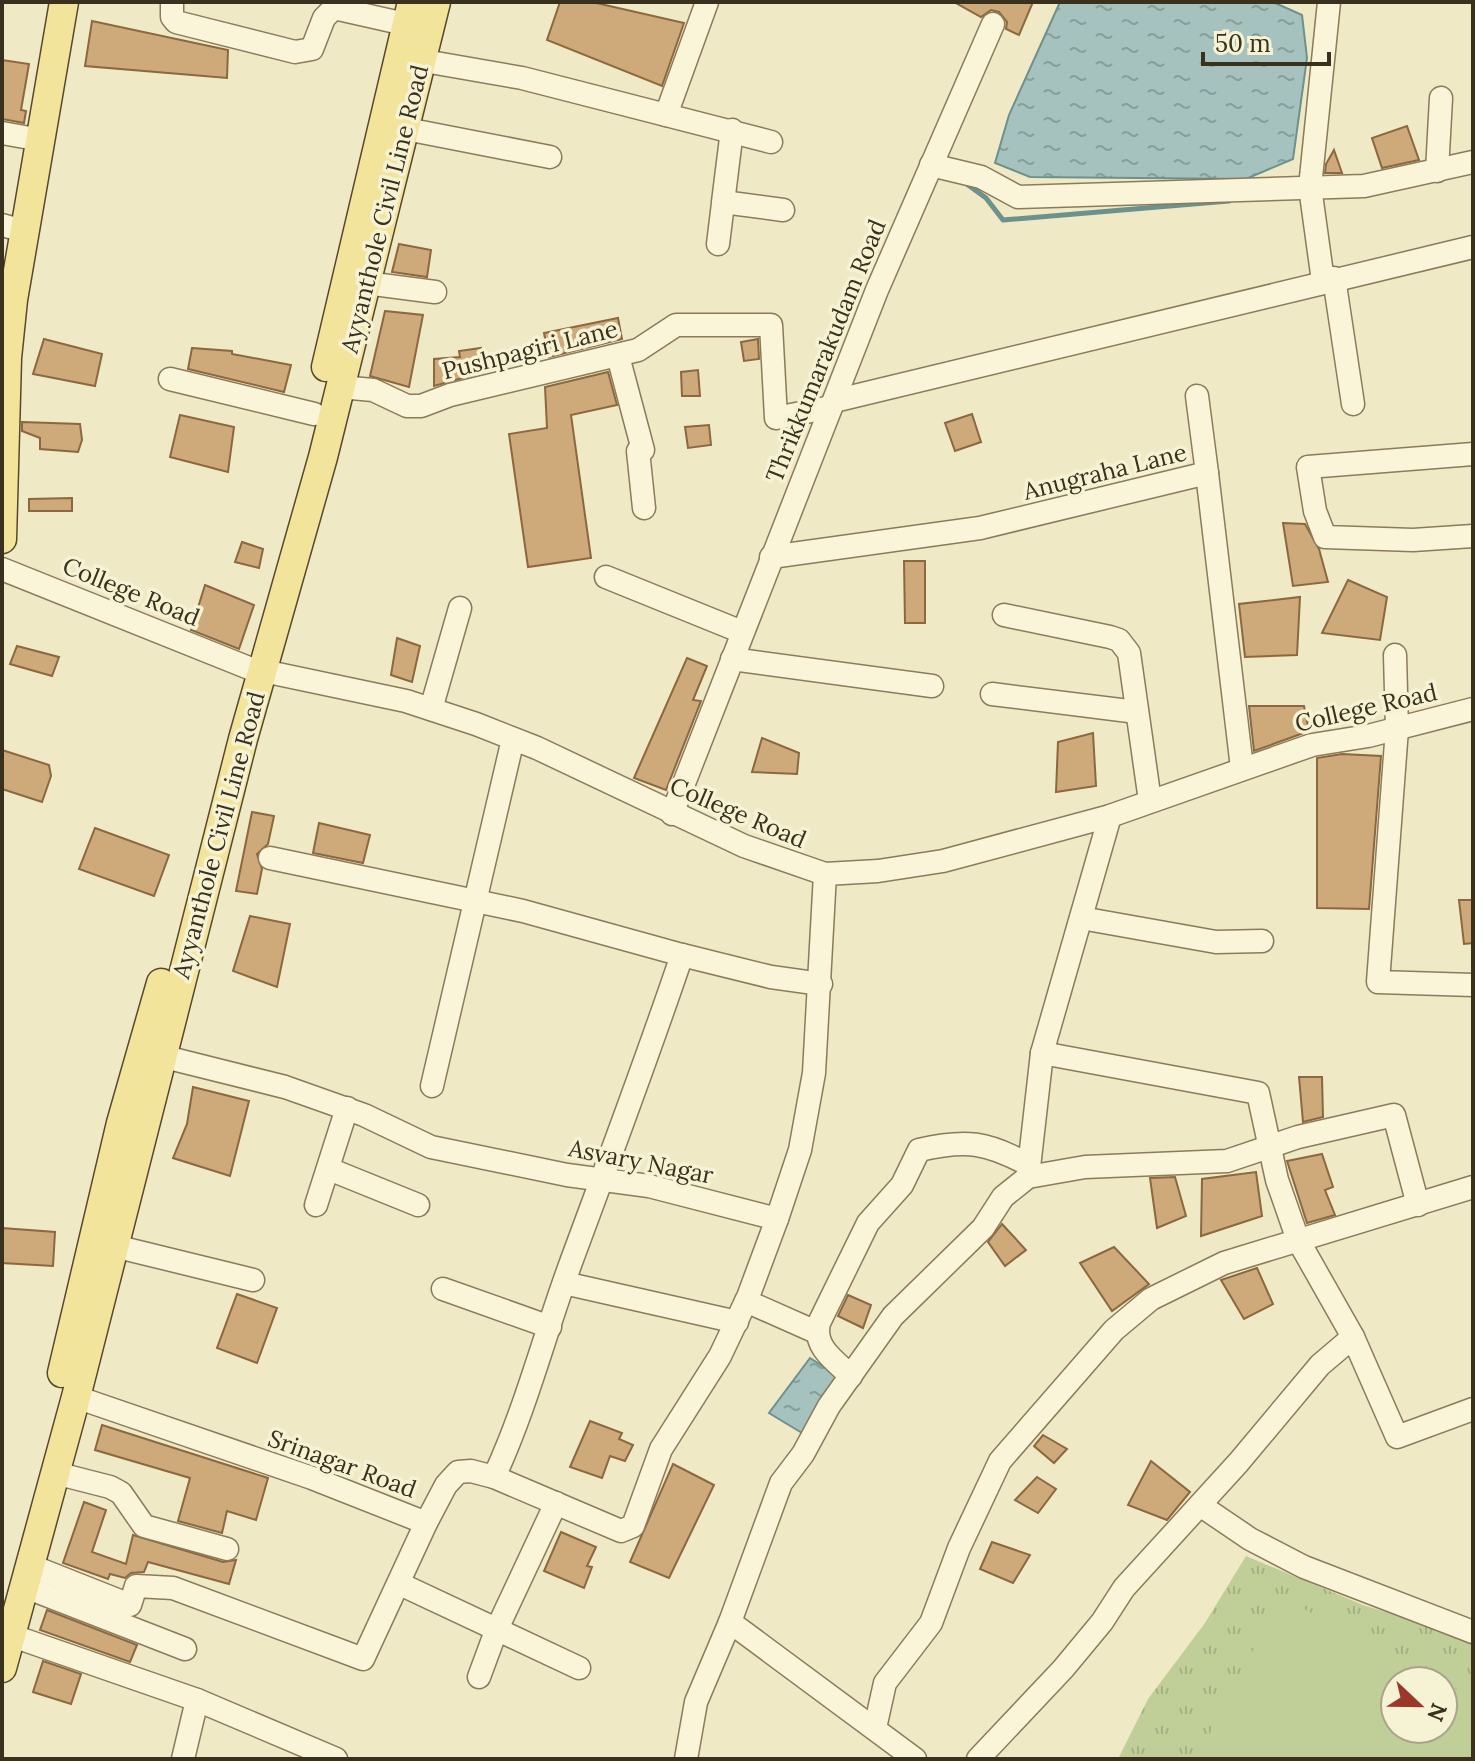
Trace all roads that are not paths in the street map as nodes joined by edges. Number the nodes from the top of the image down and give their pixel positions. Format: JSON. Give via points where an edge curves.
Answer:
{"nodes":[{"id":1,"x":64,"y":2,"type":"edge"},
{"id":2,"x":172,"y":2,"type":"edge"},
{"id":3,"x":436,"y":2,"type":"edge"},
{"id":4,"x":707,"y":2,"type":"edge"},
{"id":5,"x":1329,"y":2,"type":"edge"},
{"id":6,"x":409,"y":13,"type":"edge"},
{"id":7,"x":993,"y":24,"type":"dead end"},
{"id":8,"x":410,"y":58,"type":"junction"},
{"id":9,"x":1441,"y":98,"type":"dead end"},
{"id":10,"x":666,"y":115,"type":"junction"},
{"id":11,"x":406,"y":129,"type":"junction"},
{"id":12,"x":732,"y":130,"type":"junction"},
{"id":13,"x":2,"y":133,"type":"edge"},
{"id":14,"x":41,"y":140,"type":"junction"},
{"id":15,"x":771,"y":142,"type":"dead end"},
{"id":16,"x":550,"y":157,"type":"dead end"},
{"id":17,"x":1473,"y":162,"type":"edge"},
{"id":18,"x":931,"y":165,"type":"junction"},
{"id":19,"x":1437,"y":171,"type":"junction"},
{"id":20,"x":1310,"y":187,"type":"junction"},
{"id":21,"x":783,"y":210,"type":"dead end"},
{"id":22,"x":13,"y":228,"type":"edge"},
{"id":23,"x":718,"y":244,"type":"dead end"},
{"id":24,"x":1473,"y":247,"type":"edge"},
{"id":25,"x":1329,"y":279,"type":"junction"},
{"id":26,"x":358,"y":290,"type":"junction"},
{"id":27,"x":435,"y":292,"type":"dead end"},
{"id":28,"x":8,"y":298,"type":"edge"},
{"id":29,"x":618,"y":356,"type":"junction"},
{"id":30,"x":170,"y":379,"type":"dead end"},
{"id":31,"x":340,"y":387,"type":"junction"},
{"id":32,"x":1197,"y":396,"type":"dead end"},
{"id":33,"x":833,"y":404,"type":"junction"},
{"id":34,"x":1353,"y":404,"type":"dead end"},
{"id":35,"x":314,"y":414,"type":"junction"},
{"id":36,"x":1473,"y":454,"type":"edge"},
{"id":37,"x":1207,"y":473,"type":"junction"},
{"id":38,"x":644,"y":508,"type":"dead end"},
{"id":39,"x":1473,"y":536,"type":"edge"},
{"id":40,"x":2,"y":539,"type":"edge"},
{"id":41,"x":771,"y":557,"type":"junction"},
{"id":42,"x":2,"y":569,"type":"edge"},
{"id":43,"x":606,"y":577,"type":"dead end"},
{"id":44,"x":460,"y":608,"type":"dead end"},
{"id":45,"x":1004,"y":615,"type":"dead end"},
{"id":46,"x":742,"y":632,"type":"junction"},
{"id":47,"x":1395,"y":655,"type":"dead end"},
{"id":48,"x":732,"y":659,"type":"junction"},
{"id":49,"x":256,"y":670,"type":"junction"},
{"id":50,"x":932,"y":686,"type":"dead end"},
{"id":51,"x":992,"y":694,"type":"dead end"},
{"id":52,"x":431,"y":709,"type":"junction"},
{"id":53,"x":1473,"y":709,"type":"edge"},
{"id":54,"x":1137,"y":712,"type":"junction"},
{"id":55,"x":1397,"y":729,"type":"junction"},
{"id":56,"x":513,"y":739,"type":"junction"},
{"id":57,"x":1242,"y":768,"type":"junction"},
{"id":58,"x":1150,"y":801,"type":"junction"},
{"id":59,"x":672,"y":814,"type":"junction"},
{"id":60,"x":1110,"y":816,"type":"junction"},
{"id":61,"x":270,"y":858,"type":"dead end"},
{"id":62,"x":825,"y":874,"type":"junction"},
{"id":63,"x":473,"y":903,"type":"junction"},
{"id":64,"x":1081,"y":918,"type":"junction"},
{"id":65,"x":1262,"y":941,"type":"dead end"},
{"id":66,"x":682,"y":955,"type":"junction"},
{"id":67,"x":821,"y":984,"type":"junction"},
{"id":68,"x":1473,"y":985,"type":"edge"},
{"id":69,"x":1042,"y":1053,"type":"junction"},
{"id":70,"x":161,"y":1056,"type":"junction"},
{"id":71,"x":432,"y":1086,"type":"dead end"},
{"id":72,"x":347,"y":1108,"type":"junction"},
{"id":73,"x":1270,"y":1146,"type":"junction"},
{"id":74,"x":329,"y":1169,"type":"junction"},
{"id":75,"x":1029,"y":1171,"type":"junction"},
{"id":76,"x":602,"y":1181,"type":"junction"},
{"id":77,"x":1473,"y":1187,"type":"edge"},
{"id":78,"x":316,"y":1205,"type":"dead end"},
{"id":79,"x":418,"y":1205,"type":"dead end"},
{"id":80,"x":1418,"y":1205,"type":"junction"},
{"id":81,"x":777,"y":1219,"type":"junction"},
{"id":82,"x":1298,"y":1240,"type":"junction"},
{"id":83,"x":114,"y":1246,"type":"junction"},
{"id":84,"x":253,"y":1280,"type":"dead end"},
{"id":85,"x":564,"y":1283,"type":"junction"},
{"id":86,"x":443,"y":1289,"type":"dead end"},
{"id":87,"x":741,"y":1312,"type":"junction"},
{"id":88,"x":550,"y":1327,"type":"junction"},
{"id":89,"x":816,"y":1332,"type":"junction"},
{"id":90,"x":1353,"y":1337,"type":"junction"},
{"id":91,"x":851,"y":1376,"type":"junction"},
{"id":92,"x":76,"y":1397,"type":"junction"},
{"id":93,"x":1473,"y":1409,"type":"edge"},
{"id":94,"x":55,"y":1473,"type":"junction"},
{"id":95,"x":494,"y":1477,"type":"junction"},
{"id":96,"x":556,"y":1503,"type":"junction"},
{"id":97,"x":1200,"y":1505,"type":"junction"},
{"id":98,"x":426,"y":1523,"type":"junction"},
{"id":99,"x":227,"y":1549,"type":"dead end"},
{"id":100,"x":400,"y":1584,"type":"junction"},
{"id":101,"x":18,"y":1585,"type":"edge"},
{"id":102,"x":730,"y":1622,"type":"junction"},
{"id":103,"x":496,"y":1631,"type":"junction"},
{"id":104,"x":1473,"y":1632,"type":"edge"},
{"id":105,"x":10,"y":1635,"type":"junction"},
{"id":106,"x":185,"y":1649,"type":"dead end"},
{"id":107,"x":2,"y":1668,"type":"edge"},
{"id":108,"x":579,"y":1668,"type":"dead end"},
{"id":109,"x":479,"y":1677,"type":"dead end"},
{"id":110,"x":197,"y":1700,"type":"junction"},
{"id":111,"x":875,"y":1728,"type":"junction"},
{"id":112,"x":329,"y":1758,"type":"edge"},
{"id":113,"x":183,"y":1759,"type":"edge"},
{"id":114,"x":686,"y":1759,"type":"edge"},
{"id":115,"x":915,"y":1759,"type":"edge"},
{"id":116,"x":978,"y":1759,"type":"edge"}],
"edges":[{"from":1,"to":14,"type":"main road"},
{"from":2,"to":6,"type":"street","via":[[172,17],[186,26],[295,52],[312,49],[324,18],[334,8]]},
{"from":3,"to":8,"type":"main road","name":"Ayyanthole Civil Line Road"},
{"from":4,"to":10,"type":"street"},
{"from":5,"to":20,"type":"street"},
{"from":6,"to":8,"type":"main road","name":"Ayyanthole Civil Line Road"},
{"from":7,"to":18,"type":"street","name":"Thrikkumarakudam Road"},
{"from":8,"to":10,"type":"street","via":[[522,78]]},
{"from":8,"to":11,"type":"main road","name":"Ayyanthole Civil Line Road"},
{"from":8,"to":26,"type":"main road","name":"Ayyanthole Civil Line Road"},
{"from":9,"to":19,"type":"street"},
{"from":10,"to":12,"type":"street"},
{"from":11,"to":16,"type":"street"},
{"from":11,"to":26,"type":"main road","name":"Ayyanthole Civil Line Road"},
{"from":12,"to":15,"type":"street"},
{"from":12,"to":21,"type":"street","via":[[723,202]]},
{"from":12,"to":23,"type":"street"},
{"from":13,"to":14,"type":"street"},
{"from":14,"to":22,"type":"main road"},
{"from":17,"to":19,"type":"street"},
{"from":18,"to":20,"type":"street","via":[[981,177],[1018,197]]},
{"from":18,"to":33,"type":"street","name":"Thrikkumarakudam Road"},
{"from":19,"to":20,"type":"street","via":[[1384,184]]},
{"from":20,"to":25,"type":"street"},
{"from":22,"to":28,"type":"main road"},
{"from":24,"to":25,"type":"street"},
{"from":25,"to":33,"type":"street"},
{"from":25,"to":34,"type":"street"},
{"from":26,"to":27,"type":"street"},
{"from":26,"to":31,"type":"main road","name":"Ayyanthole Civil Line Road"},
{"from":26,"to":35,"type":"main road","name":"Ayyanthole Civil Line Road"},
{"from":28,"to":40,"type":"main road"},
{"from":29,"to":31,"type":"street","name":"Pushpagiri Lane","via":[[421,406],[396,404],[364,388]]},
{"from":29,"to":33,"type":"street","name":"Pushpagiri Lane","via":[[638,350],[676,325],[771,325],[776,418]]},
{"from":29,"to":38,"type":"street","via":[[643,450],[638,451]]},
{"from":30,"to":35,"type":"street"},
{"from":31,"to":49,"type":"main road","name":"Ayyanthole Civil Line Road"},
{"from":32,"to":37,"type":"street"},
{"from":33,"to":41,"type":"street","name":"Thrikkumarakudam Road"},
{"from":35,"to":49,"type":"main road","name":"Ayyanthole Civil Line Road"},
{"from":36,"to":39,"type":"street","via":[[1308,467],[1325,537]]},
{"from":37,"to":41,"type":"street","name":"Anugraha Lane","via":[[980,528]]},
{"from":37,"to":57,"type":"street","name":"Anugraha Lane"},
{"from":41,"to":46,"type":"street","name":"Thrikkumarakudam Road"},
{"from":42,"to":49,"type":"street","name":"College Road"},
{"from":43,"to":46,"type":"street"},
{"from":44,"to":52,"type":"street"},
{"from":45,"to":54,"type":"street","via":[[1119,640],[1129,653]]},
{"from":46,"to":48,"type":"street","name":"Thrikkumarakudam Road"},
{"from":47,"to":55,"type":"street"},
{"from":48,"to":50,"type":"street"},
{"from":48,"to":59,"type":"street","name":"Thrikkumarakudam Road"},
{"from":49,"to":52,"type":"street","name":"College Road"},
{"from":49,"to":70,"type":"main road","name":"Ayyanthole Civil Line Road"},
{"from":49,"to":101,"type":"main road","via":[[121,1123],[37,1479]]},
{"from":51,"to":54,"type":"street"},
{"from":52,"to":56,"type":"street","name":"College Road"},
{"from":53,"to":55,"type":"street","name":"College Road"},
{"from":54,"to":58,"type":"street"},
{"from":55,"to":57,"type":"street","name":"College Road","via":[[1312,745]]},
{"from":55,"to":68,"type":"street","via":[[1378,982]]},
{"from":56,"to":59,"type":"street","name":"College Road"},
{"from":56,"to":63,"type":"street"},
{"from":57,"to":58,"type":"street","name":"College Road"},
{"from":58,"to":60,"type":"street","name":"College Road"},
{"from":59,"to":62,"type":"street","name":"College Road"},
{"from":60,"to":62,"type":"street","name":"College Road","via":[[943,861]]},
{"from":60,"to":64,"type":"street"},
{"from":61,"to":63,"type":"street"},
{"from":62,"to":67,"type":"street"},
{"from":63,"to":66,"type":"street","via":[[523,911]]},
{"from":63,"to":71,"type":"street"},
{"from":64,"to":65,"type":"street","via":[[1216,942]]},
{"from":64,"to":69,"type":"street"},
{"from":66,"to":67,"type":"street"},
{"from":66,"to":76,"type":"street"},
{"from":67,"to":81,"type":"street","via":[[800,1150]]},
{"from":69,"to":73,"type":"street","via":[[1252,1090],[1260,1099]]},
{"from":69,"to":75,"type":"street"},
{"from":70,"to":72,"type":"street","name":"Asvary Nagar"},
{"from":70,"to":83,"type":"main road","name":"Ayyanthole Civil Line Road"},
{"from":72,"to":74,"type":"street"},
{"from":72,"to":76,"type":"street","name":"Asvary Nagar","via":[[431,1147]]},
{"from":73,"to":75,"type":"street","via":[[1227,1161]]},
{"from":73,"to":80,"type":"street","via":[[1394,1115]]},
{"from":73,"to":82,"type":"street"},
{"from":74,"to":78,"type":"street"},
{"from":74,"to":79,"type":"street"},
{"from":75,"to":89,"type":"street","via":[[1004,1151],[961,1141],[919,1150],[902,1185],[868,1223]]},
{"from":75,"to":91,"type":"street","via":[[983,1228],[893,1316]]},
{"from":76,"to":81,"type":"street","name":"Asvary Nagar","via":[[649,1186]]},
{"from":76,"to":85,"type":"street"},
{"from":77,"to":80,"type":"street"},
{"from":80,"to":82,"type":"street"},
{"from":81,"to":87,"type":"street"},
{"from":82,"to":90,"type":"street"},
{"from":82,"to":111,"type":"street","via":[[1224,1263],[1151,1299],[1114,1330],[1043,1408],[1000,1461],[931,1623],[885,1683]]},
{"from":83,"to":84,"type":"street"},
{"from":83,"to":92,"type":"main road","name":"Ayyanthole Civil Line Road"},
{"from":85,"to":87,"type":"street"},
{"from":85,"to":88,"type":"street"},
{"from":86,"to":88,"type":"street"},
{"from":87,"to":89,"type":"street"},
{"from":87,"to":96,"type":"street","via":[[688,1412],[661,1449],[633,1526],[621,1531]]},
{"from":88,"to":95,"type":"street"},
{"from":89,"to":91,"type":"street","via":[[823,1349]]},
{"from":90,"to":93,"type":"street","via":[[1397,1437]]},
{"from":90,"to":97,"type":"street","via":[[1320,1365]]},
{"from":91,"to":102,"type":"street","via":[[781,1483]]},
{"from":92,"to":94,"type":"main road","name":"Ayyanthole Civil Line Road"},
{"from":92,"to":98,"type":"street","name":"Srinagar Road"},
{"from":94,"to":99,"type":"street","via":[[121,1493],[144,1526]]},
{"from":94,"to":101,"type":"main road","name":"Ayyanthole Civil Line Road"},
{"from":95,"to":96,"type":"street"},
{"from":95,"to":98,"type":"street","name":"Srinagar Road","via":[[458,1472]]},
{"from":96,"to":103,"type":"street"},
{"from":97,"to":104,"type":"street","via":[[1304,1567]]},
{"from":97,"to":116,"type":"street","via":[[1124,1588],[1063,1669]]},
{"from":98,"to":100,"type":"street"},
{"from":100,"to":101,"type":"street","via":[[363,1659],[173,1588],[136,1586],[130,1605]]},
{"from":100,"to":103,"type":"street"},
{"from":101,"to":105,"type":"main road","name":"Ayyanthole Civil Line Road"},
{"from":101,"to":106,"type":"street"},
{"from":102,"to":111,"type":"street"},
{"from":102,"to":114,"type":"street","via":[[696,1702]]},
{"from":103,"to":108,"type":"street"},
{"from":103,"to":109,"type":"street"},
{"from":105,"to":107,"type":"main road","name":"Ayyanthole Civil Line Road"},
{"from":105,"to":110,"type":"street"},
{"from":110,"to":112,"type":"street"},
{"from":110,"to":113,"type":"street"},
{"from":111,"to":115,"type":"street"}]}
